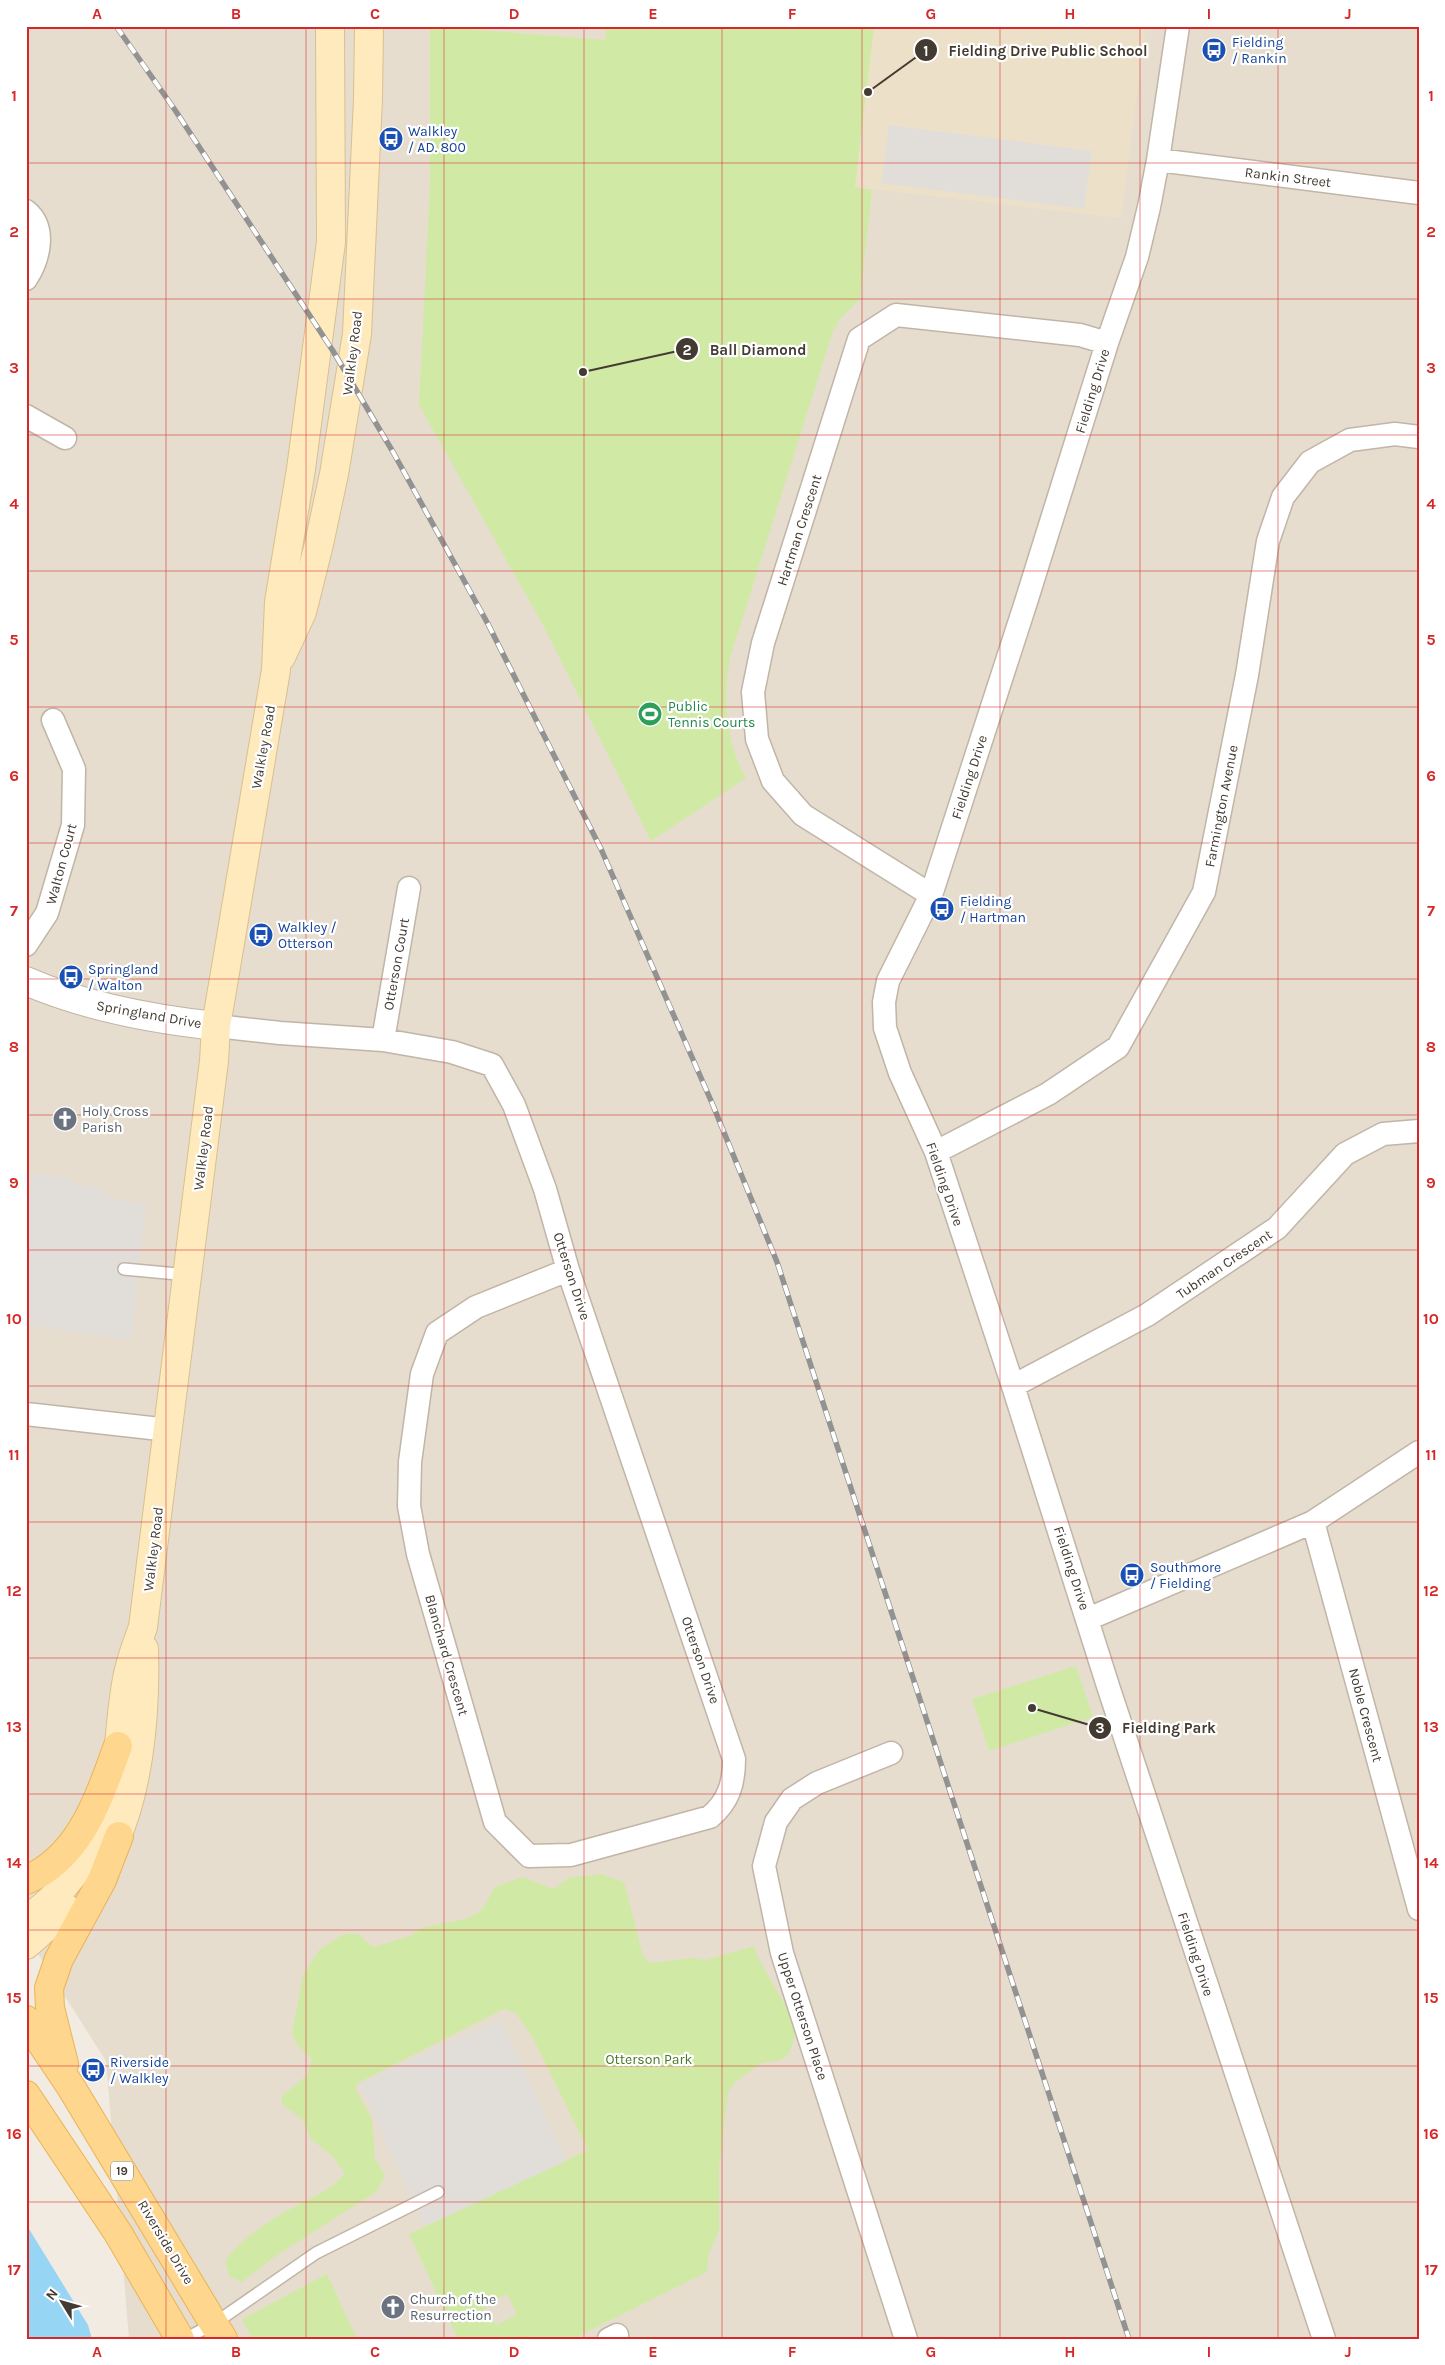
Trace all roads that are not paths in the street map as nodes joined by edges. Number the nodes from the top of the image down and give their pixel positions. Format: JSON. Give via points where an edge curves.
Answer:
{"nodes":[{"id":1,"x":330,"y":26,"type":"edge"},
{"id":2,"x":369,"y":26,"type":"edge"},
{"id":3,"x":1178,"y":26,"type":"edge"},
{"id":4,"x":1158,"y":160,"type":"junction"},
{"id":5,"x":1419,"y":193,"type":"edge"},
{"id":6,"x":26,"y":211,"type":"edge"},
{"id":7,"x":26,"y":279,"type":"edge"},
{"id":8,"x":1107,"y":343,"type":"junction"},
{"id":9,"x":26,"y":416,"type":"edge"},
{"id":10,"x":1419,"y":437,"type":"edge"},
{"id":11,"x":65,"y":438,"type":"dead end"},
{"id":12,"x":276,"y":670,"type":"junction"},
{"id":13,"x":53,"y":720,"type":"dead end"},
{"id":14,"x":409,"y":888,"type":"dead end"},
{"id":15,"x":931,"y":895,"type":"junction"},
{"id":16,"x":26,"y":945,"type":"edge"},
{"id":17,"x":26,"y":981,"type":"edge"},
{"id":18,"x":216,"y":1026,"type":"junction"},
{"id":19,"x":383,"y":1040,"type":"junction"},
{"id":20,"x":1419,"y":1131,"type":"edge"},
{"id":21,"x":936,"y":1152,"type":"junction"},
{"id":22,"x":124,"y":1270,"type":"dead end"},
{"id":23,"x":568,"y":1270,"type":"junction"},
{"id":24,"x":188,"y":1276,"type":"junction"},
{"id":25,"x":1013,"y":1386,"type":"junction"},
{"id":26,"x":27,"y":1418,"type":"edge"},
{"id":27,"x":169,"y":1430,"type":"junction"},
{"id":28,"x":1419,"y":1452,"type":"edge"},
{"id":29,"x":1313,"y":1522,"type":"junction"},
{"id":30,"x":1088,"y":1619,"type":"junction"},
{"id":31,"x":143,"y":1627,"type":"junction"},
{"id":32,"x":118,"y":1746,"type":"junction"},
{"id":33,"x":891,"y":1753,"type":"dead end"},
{"id":34,"x":733,"y":1757,"type":"joint"},
{"id":35,"x":119,"y":1836,"type":"junction"},
{"id":36,"x":26,"y":1880,"type":"edge"},
{"id":37,"x":1419,"y":1909,"type":"edge"},
{"id":38,"x":26,"y":1920,"type":"edge"},
{"id":39,"x":26,"y":1945,"type":"edge"},
{"id":40,"x":26,"y":2020,"type":"edge"},
{"id":41,"x":71,"y":2087,"type":"junction"},
{"id":42,"x":26,"y":2095,"type":"edge"},
{"id":43,"x":438,"y":2192,"type":"dead end"},
{"id":44,"x":219,"y":2331,"type":"edge"},
{"id":45,"x":180,"y":2339,"type":"edge"},
{"id":46,"x":185,"y":2339,"type":"edge"},
{"id":47,"x":906,"y":2339,"type":"edge"},
{"id":48,"x":1324,"y":2339,"type":"edge"}],
"edges":[{"from":1,"to":12,"type":"main road","name":"Walkley Road","via":[[330,242],[301,469],[279,602]]},
{"from":2,"to":12,"type":"main road","name":"Walkley Road","via":[[357,334],[334,474],[316,554],[302,612]]},
{"from":3,"to":4,"type":"street","name":"Fielding Drive"},
{"from":4,"to":5,"type":"street","name":"Rankin Street"},
{"from":4,"to":8,"type":"street","name":"Fielding Drive","via":[[1137,257]]},
{"from":6,"to":7,"type":"street","via":[[33,217],[41,240]]},
{"from":8,"to":15,"type":"street","name":"Fielding Drive"},
{"from":8,"to":15,"type":"street","name":"Hartman Crescent","via":[[1080,335],[896,315],[859,339],[763,643],[753,692],[757,739],[773,781],[803,815]]},
{"from":9,"to":11,"type":"street"},
{"from":10,"to":21,"type":"street","name":"Farmington Avenue","via":[[1395,434],[1350,440],[1310,462],[1283,497],[1268,541],[1247,675],[1204,892],[1118,1046],[1048,1094]]},
{"from":12,"to":18,"type":"main road","name":"Walkley Road"},
{"from":13,"to":16,"type":"street","name":"Walton Court","via":[[74,769],[73,826],[47,914]]},
{"from":14,"to":19,"type":"street","name":"Otterson Court"},
{"from":15,"to":21,"type":"street","name":"Fielding Drive","via":[[888,981],[884,1002],[886,1028],[900,1073]]},
{"from":17,"to":18,"type":"street","name":"Springland Drive","via":[[102,1007]]},
{"from":18,"to":19,"type":"street","name":"Otterson Drive"},
{"from":18,"to":24,"type":"main road","name":"Walkley Road"},
{"from":19,"to":23,"type":"street","name":"Otterson Drive","via":[[452,1052],[492,1065],[514,1105],[545,1189]]},
{"from":20,"to":25,"type":"street","name":"Tubman Crescent","via":[[1383,1134],[1345,1154],[1269,1234],[1147,1315]]},
{"from":21,"to":25,"type":"street","name":"Fielding Drive"},
{"from":22,"to":24,"type":"lane"},
{"from":23,"to":34,"type":"street","name":"Otterson Drive"},
{"from":23,"to":34,"type":"street","name":"Blanchard Crescent","via":[[476,1307],[437,1334],[422,1374],[419,1393],[410,1462],[409,1506],[418,1554],[495,1822],[529,1856],[571,1855],[710,1817],[730,1792]]},
{"from":24,"to":27,"type":"main road","name":"Walkley Road"},
{"from":25,"to":30,"type":"street","name":"Fielding Drive"},
{"from":26,"to":27,"type":"street"},
{"from":27,"to":31,"type":"main road","name":"Walkley Road"},
{"from":28,"to":29,"type":"street"},
{"from":29,"to":30,"type":"street"},
{"from":29,"to":37,"type":"street","name":"Noble Crescent"},
{"from":30,"to":48,"type":"street","name":"Fielding Drive"},
{"from":31,"to":32,"type":"main road","name":"Walkley Road","via":[[127,1678]]},
{"from":31,"to":35,"type":"main road","name":"Walkley Road","via":[[145,1688],[135,1775]]},
{"from":32,"to":36,"type":"main road","via":[[85,1826],[57,1860]]},
{"from":32,"to":38,"type":"main road","name":"Walkley Road","via":[[112,1792],[90,1849],[65,1885]]},
{"from":33,"to":47,"type":"street","name":"Upper Otterson Place","via":[[817,1783],[792,1799],[776,1822],[764,1866],[782,1953]]},
{"from":35,"to":39,"type":"main road","name":"Walkley Road","via":[[83,1892]]},
{"from":35,"to":41,"type":"main road","via":[[102,1880],[59,1959],[49,1988],[52,2022]]},
{"from":40,"to":41,"type":"main road","name":"Riverside Drive","number":"19"},
{"from":41,"to":44,"type":"main road","name":"Riverside Drive","number":"19"},
{"from":42,"to":45,"type":"main road","via":[[118,2232]]},
{"from":43,"to":44,"type":"lane","via":[[316,2253]]},
{"from":44,"to":46,"type":"lane"}]}
